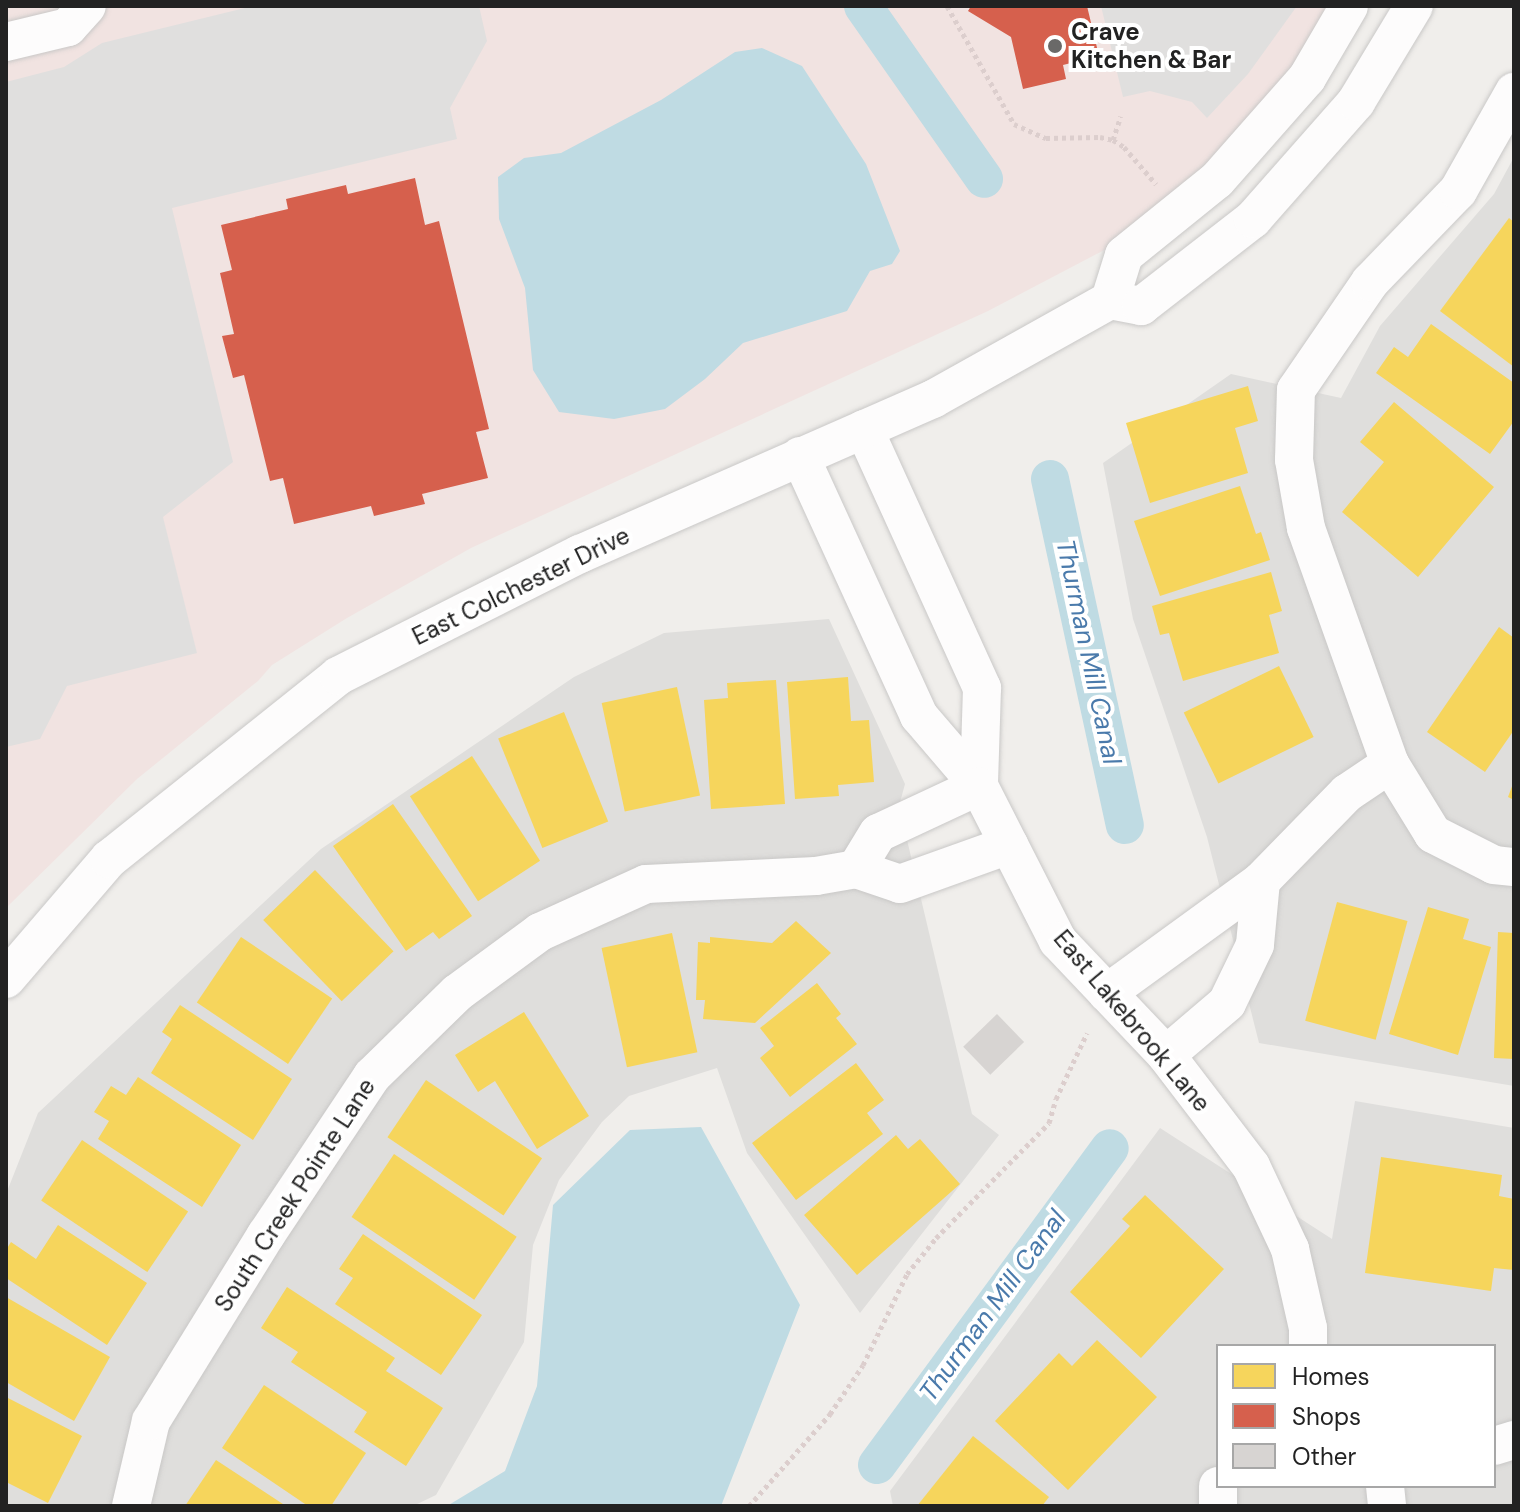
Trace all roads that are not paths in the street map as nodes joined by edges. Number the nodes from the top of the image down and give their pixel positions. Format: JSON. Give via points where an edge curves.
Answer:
{"nodes":[{"id":1,"x":87,"y":6,"type":"edge"},
{"id":2,"x":1349,"y":6,"type":"edge"},
{"id":3,"x":1414,"y":6,"type":"edge"},
{"id":4,"x":6,"y":42,"type":"edge"},
{"id":5,"x":1514,"y":92,"type":"edge"},
{"id":6,"x":1110,"y":300,"type":"junction"},
{"id":7,"x":864,"y":429,"type":"junction"},
{"id":8,"x":800,"y":456,"type":"junction"},
{"id":9,"x":1390,"y":764,"type":"junction"},
{"id":10,"x":979,"y":786,"type":"junction"},
{"id":11,"x":1009,"y":845,"type":"junction"},
{"id":12,"x":1514,"y":867,"type":"edge"},
{"id":13,"x":856,"y":869,"type":"junction"},
{"id":14,"x":1261,"y":881,"type":"junction"},
{"id":15,"x":7,"y":974,"type":"edge"},
{"id":16,"x":1107,"y":993,"type":"junction"},
{"id":17,"x":1166,"y":1055,"type":"junction"},
{"id":18,"x":1308,"y":1344,"type":"edge"},
{"id":19,"x":131,"y":1506,"type":"edge"}],
"edges":[{"from":1,"to":4,"type":"street","via":[[68,27]]},
{"from":2,"to":6,"type":"street","via":[[1307,78],[1217,180],[1124,255]]},
{"from":3,"to":6,"type":"street","via":[[1356,102],[1253,219],[1141,306]]},
{"from":5,"to":9,"type":"street","via":[[1458,191],[1370,282],[1296,390],[1294,460],[1306,528]]},
{"from":6,"to":7,"type":"street","name":"East Colchester Drive","via":[[933,399]]},
{"from":7,"to":8,"type":"street","name":"East Colchester Drive"},
{"from":7,"to":10,"type":"street","name":"East Lakebrook Lane","via":[[982,688]]},
{"from":8,"to":10,"type":"street","name":"East Lakebrook Lane","via":[[919,716]]},
{"from":8,"to":15,"type":"street","name":"East Colchester Drive","via":[[580,554],[338,676],[109,859]]},
{"from":9,"to":12,"type":"street","via":[[1433,834],[1494,865]]},
{"from":9,"to":14,"type":"street","via":[[1347,793]]},
{"from":10,"to":11,"type":"street","name":"East Lakebrook Lane"},
{"from":10,"to":13,"type":"street","via":[[878,833]]},
{"from":11,"to":13,"type":"street","name":"South Creek Pointe Lane","via":[[900,884]]},
{"from":11,"to":16,"type":"street","name":"East Lakebrook Lane","via":[[1058,941]]},
{"from":13,"to":19,"type":"street","name":"South Creek Pointe Lane","via":[[816,876],[646,884],[540,932],[457,993],[372,1076],[266,1235],[151,1421]]},
{"from":14,"to":16,"type":"street"},
{"from":14,"to":17,"type":"street","via":[[1255,945],[1227,1003]]},
{"from":16,"to":17,"type":"street","name":"East Lakebrook Lane"},
{"from":17,"to":18,"type":"street","name":"East Lakebrook Lane","via":[[1251,1166],[1290,1249]]}]}
